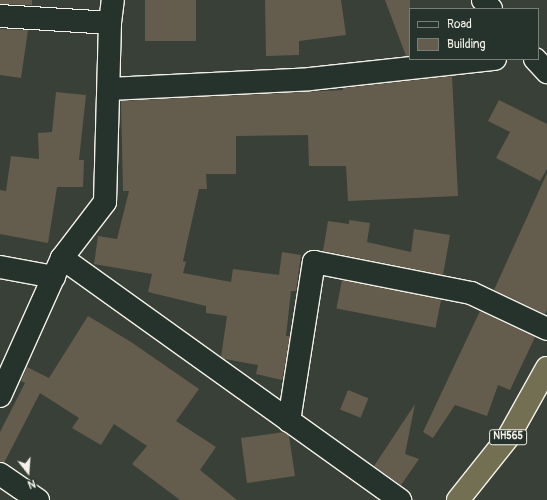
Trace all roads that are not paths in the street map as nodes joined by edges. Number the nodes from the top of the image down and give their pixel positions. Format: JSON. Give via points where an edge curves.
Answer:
{"nodes":[{"id":1,"x":113,"y":0,"type":"edge"},
{"id":2,"x":483,"y":0,"type":"edge"},
{"id":3,"x":490,"y":8,"type":"edge"},
{"id":4,"x":0,"y":16,"type":"edge"},
{"id":5,"x":110,"y":22,"type":"junction"},
{"id":6,"x":485,"y":60,"type":"edge"},
{"id":7,"x":536,"y":60,"type":"edge"},
{"id":8,"x":547,"y":72,"type":"edge"},
{"id":9,"x":108,"y":89,"type":"junction"},
{"id":10,"x":0,"y":267,"type":"edge"},
{"id":11,"x":58,"y":268,"type":"junction"},
{"id":12,"x":547,"y":329,"type":"edge"},
{"id":13,"x":547,"y":368,"type":"edge"},
{"id":14,"x":0,"y":396,"type":"edge"},
{"id":15,"x":289,"y":421,"type":"junction"},
{"id":16,"x":0,"y":474,"type":"edge"},
{"id":17,"x":38,"y":500,"type":"edge"},
{"id":18,"x":400,"y":500,"type":"edge"},
{"id":19,"x":458,"y":500,"type":"edge"}],
"edges":[{"from":1,"to":5,"type":"street"},
{"from":2,"to":3,"type":"street"},
{"from":4,"to":5,"type":"street"},
{"from":5,"to":9,"type":"street"},
{"from":6,"to":9,"type":"street","via":[[310,79]]},
{"from":7,"to":8,"type":"street"},
{"from":9,"to":11,"type":"street","via":[[105,202]]},
{"from":10,"to":11,"type":"street"},
{"from":11,"to":14,"type":"street"},
{"from":11,"to":15,"type":"street"},
{"from":12,"to":15,"type":"street","via":[[471,293],[314,262]]},
{"from":13,"to":19,"type":"highway","number":"NH565","via":[[509,436]]},
{"from":15,"to":18,"type":"street"},
{"from":16,"to":17,"type":"street"}]}
